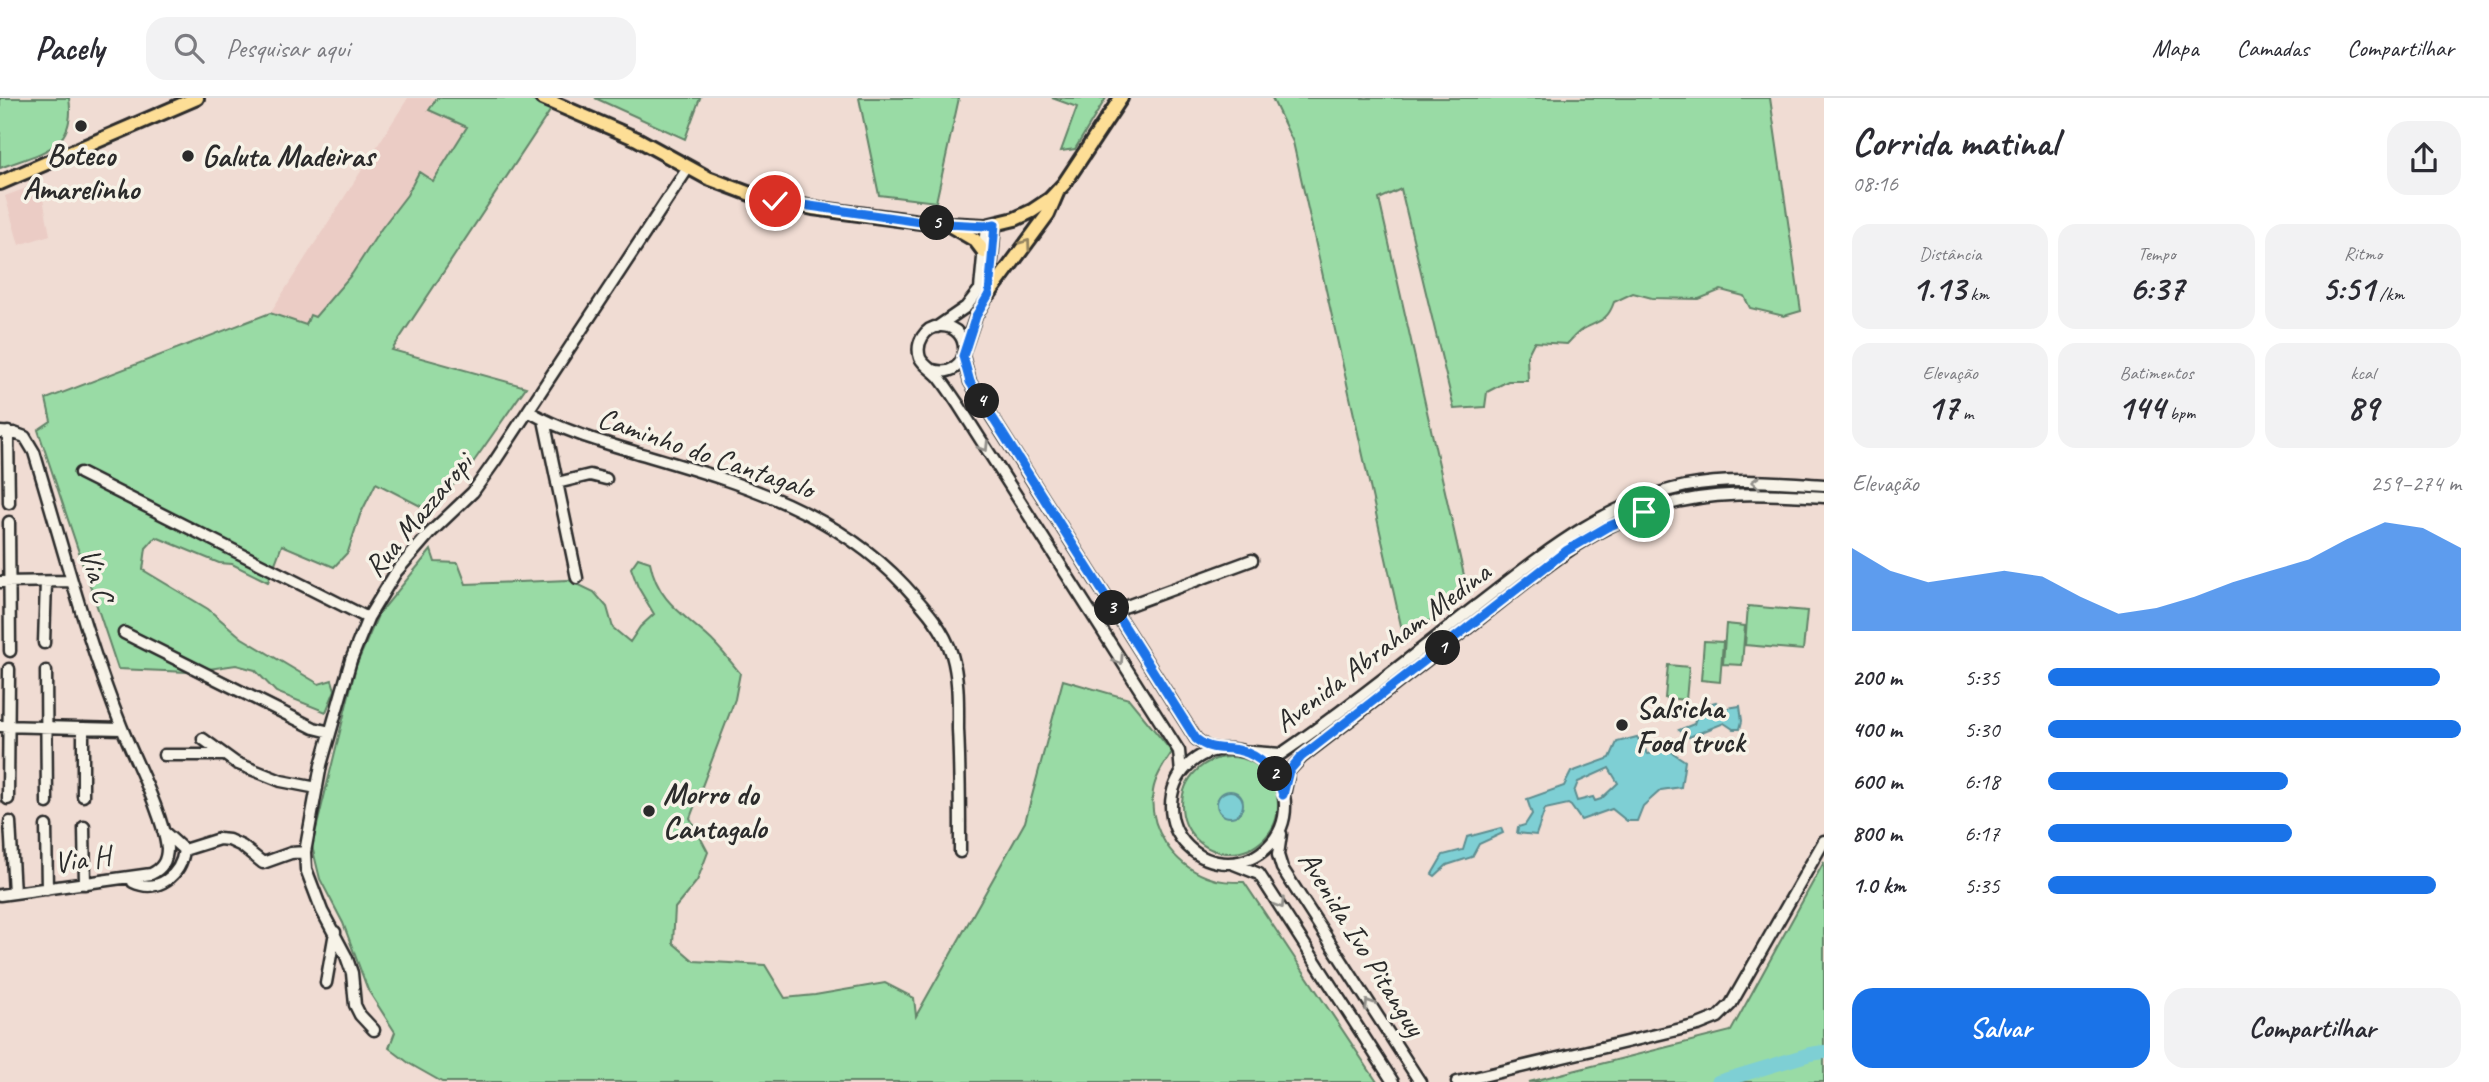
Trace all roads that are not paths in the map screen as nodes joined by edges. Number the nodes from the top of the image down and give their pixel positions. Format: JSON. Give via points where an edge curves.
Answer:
{"nodes":[{"id":1,"x":542,"y":98,"type":"edge"},
{"id":2,"x":1121,"y":98,"type":"edge"},
{"id":3,"x":189,"y":100,"type":"edge"},
{"id":4,"x":688,"y":168,"type":"junction"},
{"id":5,"x":0,"y":183,"type":"edge"},
{"id":6,"x":1057,"y":191,"type":"junction"},
{"id":7,"x":948,"y":224,"type":"junction"},
{"id":8,"x":990,"y":225,"type":"junction"},
{"id":9,"x":984,"y":252,"type":"junction"},
{"id":10,"x":989,"y":294,"type":"junction"},
{"id":11,"x":937,"y":327,"type":"junction"},
{"id":12,"x":964,"y":352,"type":"junction"},
{"id":13,"x":933,"y":370,"type":"junction"},
{"id":14,"x":527,"y":411,"type":"junction"},
{"id":15,"x":544,"y":420,"type":"junction"},
{"id":16,"x":4,"y":432,"type":"edge"},
{"id":17,"x":80,"y":472,"type":"dead end"},
{"id":18,"x":606,"y":479,"type":"dead end"},
{"id":19,"x":557,"y":483,"type":"junction"},
{"id":20,"x":1824,"y":485,"type":"edge"},
{"id":21,"x":1824,"y":497,"type":"edge"},
{"id":22,"x":9,"y":503,"type":"dead end"},
{"id":23,"x":9,"y":522,"type":"dead end"},
{"id":24,"x":1252,"y":560,"type":"dead end"},
{"id":25,"x":577,"y":578,"type":"dead end"},
{"id":26,"x":72,"y":581,"type":"junction"},
{"id":27,"x":4,"y":582,"type":"edge"},
{"id":28,"x":46,"y":582,"type":"junction"},
{"id":29,"x":1116,"y":614,"type":"junction"},
{"id":30,"x":368,"y":618,"type":"junction"},
{"id":31,"x":124,"y":633,"type":"dead end"},
{"id":32,"x":44,"y":643,"type":"dead end"},
{"id":33,"x":10,"y":651,"type":"dead end"},
{"id":34,"x":9,"y":668,"type":"dead end"},
{"id":35,"x":46,"y":671,"type":"dead end"},
{"id":36,"x":5,"y":726,"type":"edge"},
{"id":37,"x":47,"y":728,"type":"junction"},
{"id":38,"x":83,"y":728,"type":"junction"},
{"id":39,"x":122,"y":729,"type":"junction"},
{"id":40,"x":330,"y":732,"type":"junction"},
{"id":41,"x":203,"y":739,"type":"dead end"},
{"id":42,"x":1220,"y":750,"type":"junction"},
{"id":43,"x":1240,"y":751,"type":"junction"},
{"id":44,"x":164,"y":754,"type":"dead end"},
{"id":45,"x":223,"y":755,"type":"junction"},
{"id":46,"x":1181,"y":773,"type":"junction"},
{"id":47,"x":317,"y":788,"type":"junction"},
{"id":48,"x":1283,"y":795,"type":"junction"},
{"id":49,"x":83,"y":796,"type":"dead end"},
{"id":50,"x":8,"y":799,"type":"dead end"},
{"id":51,"x":47,"y":803,"type":"dead end"},
{"id":52,"x":10,"y":822,"type":"dead end"},
{"id":53,"x":46,"y":825,"type":"dead end"},
{"id":54,"x":1281,"y":826,"type":"junction"},
{"id":55,"x":84,"y":827,"type":"dead end"},
{"id":56,"x":163,"y":831,"type":"junction"},
{"id":57,"x":1824,"y":841,"type":"edge"},
{"id":58,"x":184,"y":850,"type":"junction"},
{"id":59,"x":305,"y":852,"type":"junction"},
{"id":60,"x":960,"y":852,"type":"dead end"},
{"id":61,"x":1230,"y":863,"type":"junction"},
{"id":62,"x":132,"y":877,"type":"junction"},
{"id":63,"x":85,"y":884,"type":"junction"},
{"id":64,"x":47,"y":889,"type":"junction"},
{"id":65,"x":14,"y":893,"type":"junction"},
{"id":66,"x":0,"y":895,"type":"edge"},
{"id":67,"x":335,"y":932,"type":"junction"},
{"id":68,"x":327,"y":983,"type":"dead end"},
{"id":69,"x":374,"y":1030,"type":"dead end"},
{"id":70,"x":1393,"y":1082,"type":"edge"},
{"id":71,"x":1420,"y":1082,"type":"edge"},
{"id":72,"x":1457,"y":1082,"type":"edge"}],
"edges":[{"from":1,"to":4,"type":"main road","via":[[637,139]]},
{"from":2,"to":6,"type":"main road"},
{"from":3,"to":5,"type":"main road"},
{"from":4,"to":7,"type":"main road","via":[[775,201]]},
{"from":4,"to":14,"type":"street","name":"Rua Mazzaropi"},
{"from":6,"to":8,"type":"main road","via":[[1032,211]]},
{"from":10,"to":6,"type":"main road","one_way":true,"via":[[1048,214]]},
{"from":7,"to":8,"type":"main road"},
{"from":7,"to":9,"type":"main road","via":[[975,240]]},
{"from":8,"to":9,"type":"street"},
{"from":8,"to":10,"type":"street"},
{"from":9,"to":11,"type":"street","via":[[980,289],[974,299]]},
{"from":10,"to":12,"type":"street"},
{"from":11,"to":12,"type":"street","via":[[957,332]]},
{"from":11,"to":13,"type":"street","via":[[924,334],[918,349],[923,363]]},
{"from":12,"to":13,"type":"street","via":[[952,369]]},
{"from":12,"to":29,"type":"street","via":[[970,382]]},
{"from":13,"to":46,"type":"street","one_way":true,"via":[[1178,751]]},
{"from":14,"to":15,"type":"street","name":"Caminho do Cantagalo"},
{"from":14,"to":30,"type":"street","name":"Rua Mazzaropi","via":[[473,492],[396,572]]},
{"from":15,"to":19,"type":"street"},
{"from":15,"to":60,"type":"street","name":"Caminho do Cantagalo","via":[[789,503],[837,530],[893,573],[943,634],[956,672]]},
{"from":16,"to":22,"type":"street"},
{"from":16,"to":26,"type":"street","name":"Via C","via":[[25,437],[34,453]]},
{"from":17,"to":30,"type":"street"},
{"from":18,"to":19,"type":"street","via":[[590,475]]},
{"from":19,"to":25,"type":"street"},
{"from":20,"to":43,"type":"street","name":"Avenida Abraham Medina","one_way":true,"via":[[1707,483],[1623,506],[1561,541],[1281,754]]},
{"from":21,"to":48,"type":"street","name":"Avenida Abraham Medina","via":[[1761,493],[1696,497],[1659,506],[1592,535],[1301,757],[1289,771]]},
{"from":23,"to":27,"type":"street"},
{"from":24,"to":29,"type":"street","via":[[1124,607]]},
{"from":26,"to":28,"type":"street"},
{"from":26,"to":39,"type":"street","name":"Via C"},
{"from":27,"to":28,"type":"street"},
{"from":27,"to":33,"type":"street"},
{"from":28,"to":32,"type":"street"},
{"from":29,"to":42,"type":"street","via":[[1196,739]]},
{"from":30,"to":40,"type":"street","name":"Rua Mazzaropi"},
{"from":31,"to":40,"type":"street"},
{"from":34,"to":36,"type":"street"},
{"from":35,"to":37,"type":"street"},
{"from":36,"to":37,"type":"street"},
{"from":36,"to":50,"type":"street"},
{"from":37,"to":38,"type":"street"},
{"from":37,"to":51,"type":"street"},
{"from":38,"to":39,"type":"street"},
{"from":38,"to":49,"type":"street"},
{"from":39,"to":56,"type":"street","name":"Via C"},
{"from":40,"to":47,"type":"street","name":"Rua Mazzaropi"},
{"from":41,"to":45,"type":"street"},
{"from":42,"to":43,"type":"street"},
{"from":42,"to":46,"type":"street","via":[[1205,754]]},
{"from":43,"to":48,"type":"street","via":[[1267,765]]},
{"from":44,"to":45,"type":"street"},
{"from":45,"to":47,"type":"street","via":[[258,772]]},
{"from":46,"to":61,"type":"street","via":[[1171,802],[1178,833],[1200,856]]},
{"from":47,"to":59,"type":"street","name":"Rua Mazzaropi"},
{"from":48,"to":54,"type":"street"},
{"from":52,"to":65,"type":"street"},
{"from":53,"to":64,"type":"street"},
{"from":54,"to":61,"type":"street","via":[[1266,848]]},
{"from":71,"to":54,"type":"street","name":"Avenida Ivo Pitanguy","one_way":true,"via":[[1282,868],[1278,855]]},
{"from":55,"to":63,"type":"street"},
{"from":56,"to":58,"type":"street"},
{"from":56,"to":62,"type":"street","name":"Via H","via":[[165,861],[158,871]]},
{"from":57,"to":72,"type":"street","via":[[1731,1004],[1717,1017]]},
{"from":58,"to":59,"type":"street","via":[[229,840],[267,863]]},
{"from":58,"to":62,"type":"street","via":[[181,866],[162,884],[141,886]]},
{"from":59,"to":67,"type":"street","name":"Rua Mazzaropi","via":[[309,881]]},
{"from":61,"to":70,"type":"street","name":"Avenida Ivo Pitanguy","one_way":true,"via":[[1259,874]]},
{"from":62,"to":63,"type":"street","name":"Via H"},
{"from":63,"to":64,"type":"street","name":"Via H"},
{"from":64,"to":65,"type":"street","name":"Via H"},
{"from":65,"to":66,"type":"street","name":"Via H"},
{"from":67,"to":68,"type":"street"},
{"from":67,"to":69,"type":"street","name":"Rua Mazzaropi","via":[[352,973],[355,1004]]}]}
